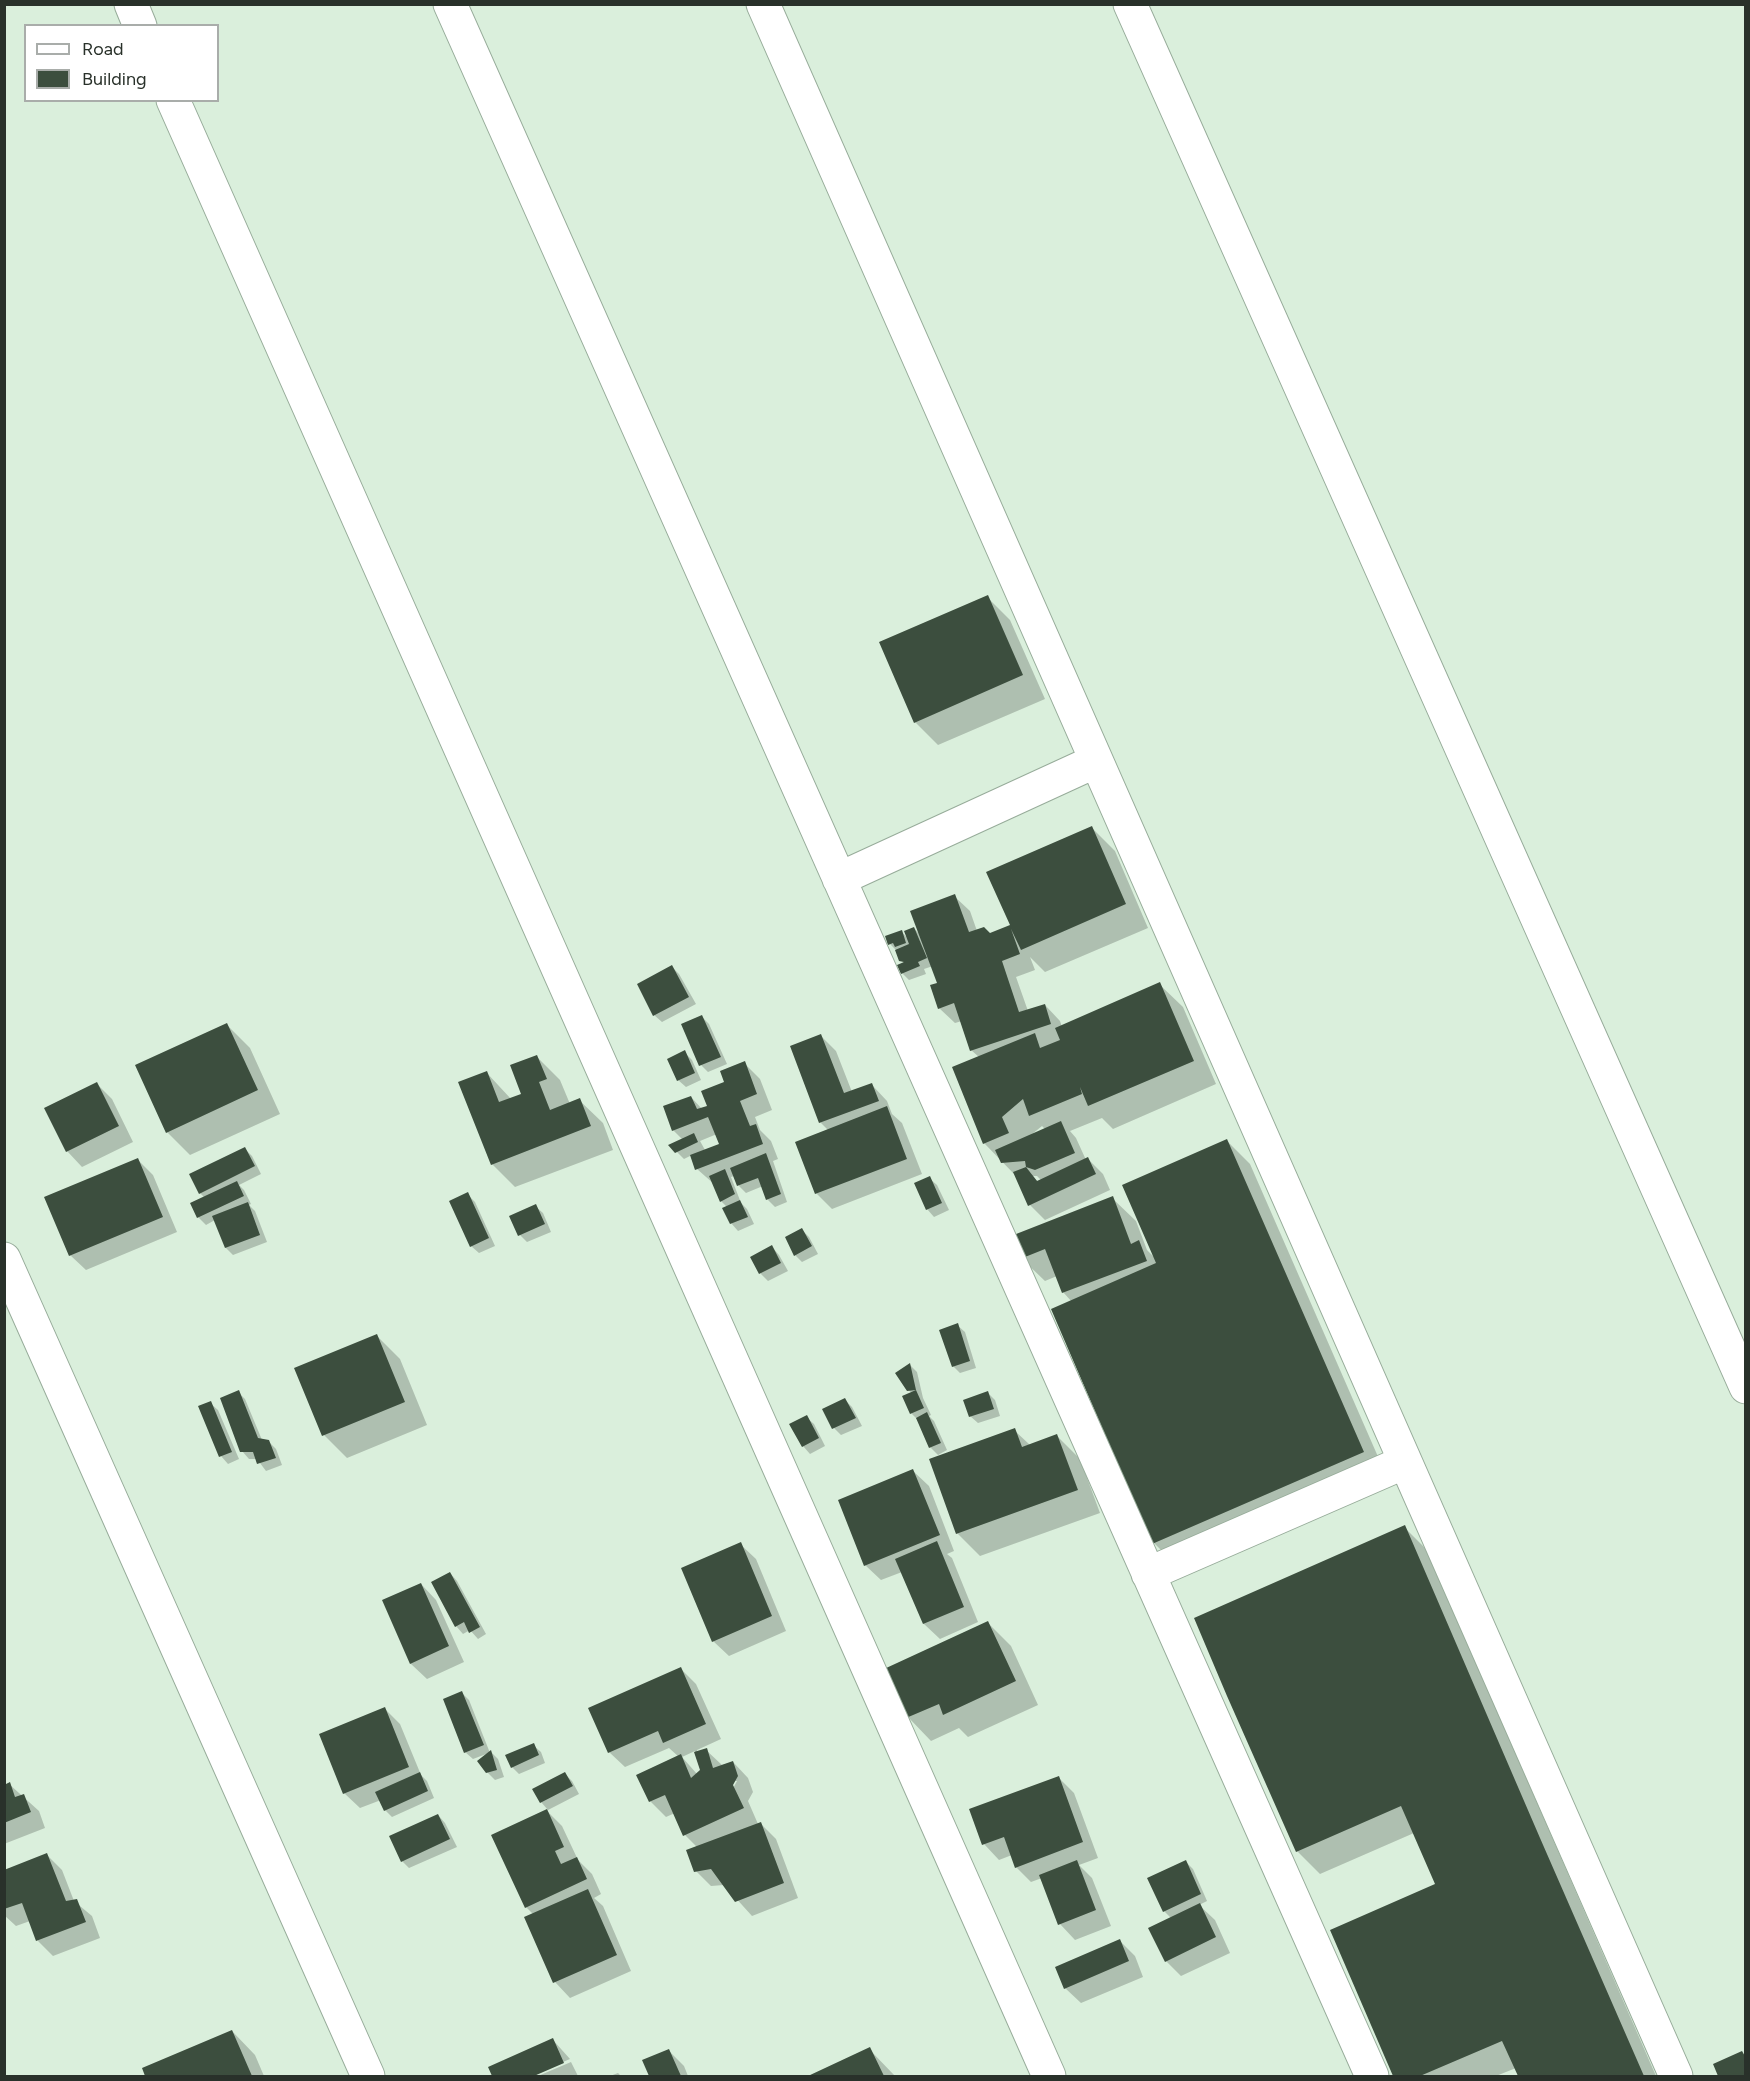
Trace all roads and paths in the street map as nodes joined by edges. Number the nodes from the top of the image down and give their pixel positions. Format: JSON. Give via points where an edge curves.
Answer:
{"nodes":[{"id":1,"x":130,"y":4,"type":"edge"},
{"id":2,"x":450,"y":4,"type":"edge"},
{"id":3,"x":763,"y":4,"type":"edge"},
{"id":4,"x":1130,"y":4,"type":"edge"},
{"id":5,"x":139,"y":24,"type":"edge"},
{"id":6,"x":174,"y":102,"type":"edge"},
{"id":7,"x":1096,"y":761,"type":"junction"},
{"id":8,"x":839,"y":879,"type":"junction"},
{"id":9,"x":4,"y":1258,"type":"edge"},
{"id":10,"x":1746,"y":1387,"type":"edge"},
{"id":11,"x":1405,"y":1462,"type":"junction"},
{"id":12,"x":1148,"y":1574,"type":"junction"},
{"id":13,"x":368,"y":2076,"type":"edge"},
{"id":14,"x":1049,"y":2076,"type":"edge"},
{"id":15,"x":1372,"y":2076,"type":"edge"},
{"id":16,"x":1676,"y":2076,"type":"edge"}],
"edges":[{"from":1,"to":5,"type":"street"},
{"from":2,"to":8,"type":"street"},
{"from":3,"to":7,"type":"street"},
{"from":4,"to":10,"type":"street"},
{"from":6,"to":14,"type":"street"},
{"from":7,"to":8,"type":"street"},
{"from":7,"to":11,"type":"street"},
{"from":8,"to":12,"type":"street"},
{"from":9,"to":13,"type":"street"},
{"from":11,"to":12,"type":"street"},
{"from":11,"to":16,"type":"street"},
{"from":12,"to":15,"type":"street"}]}
